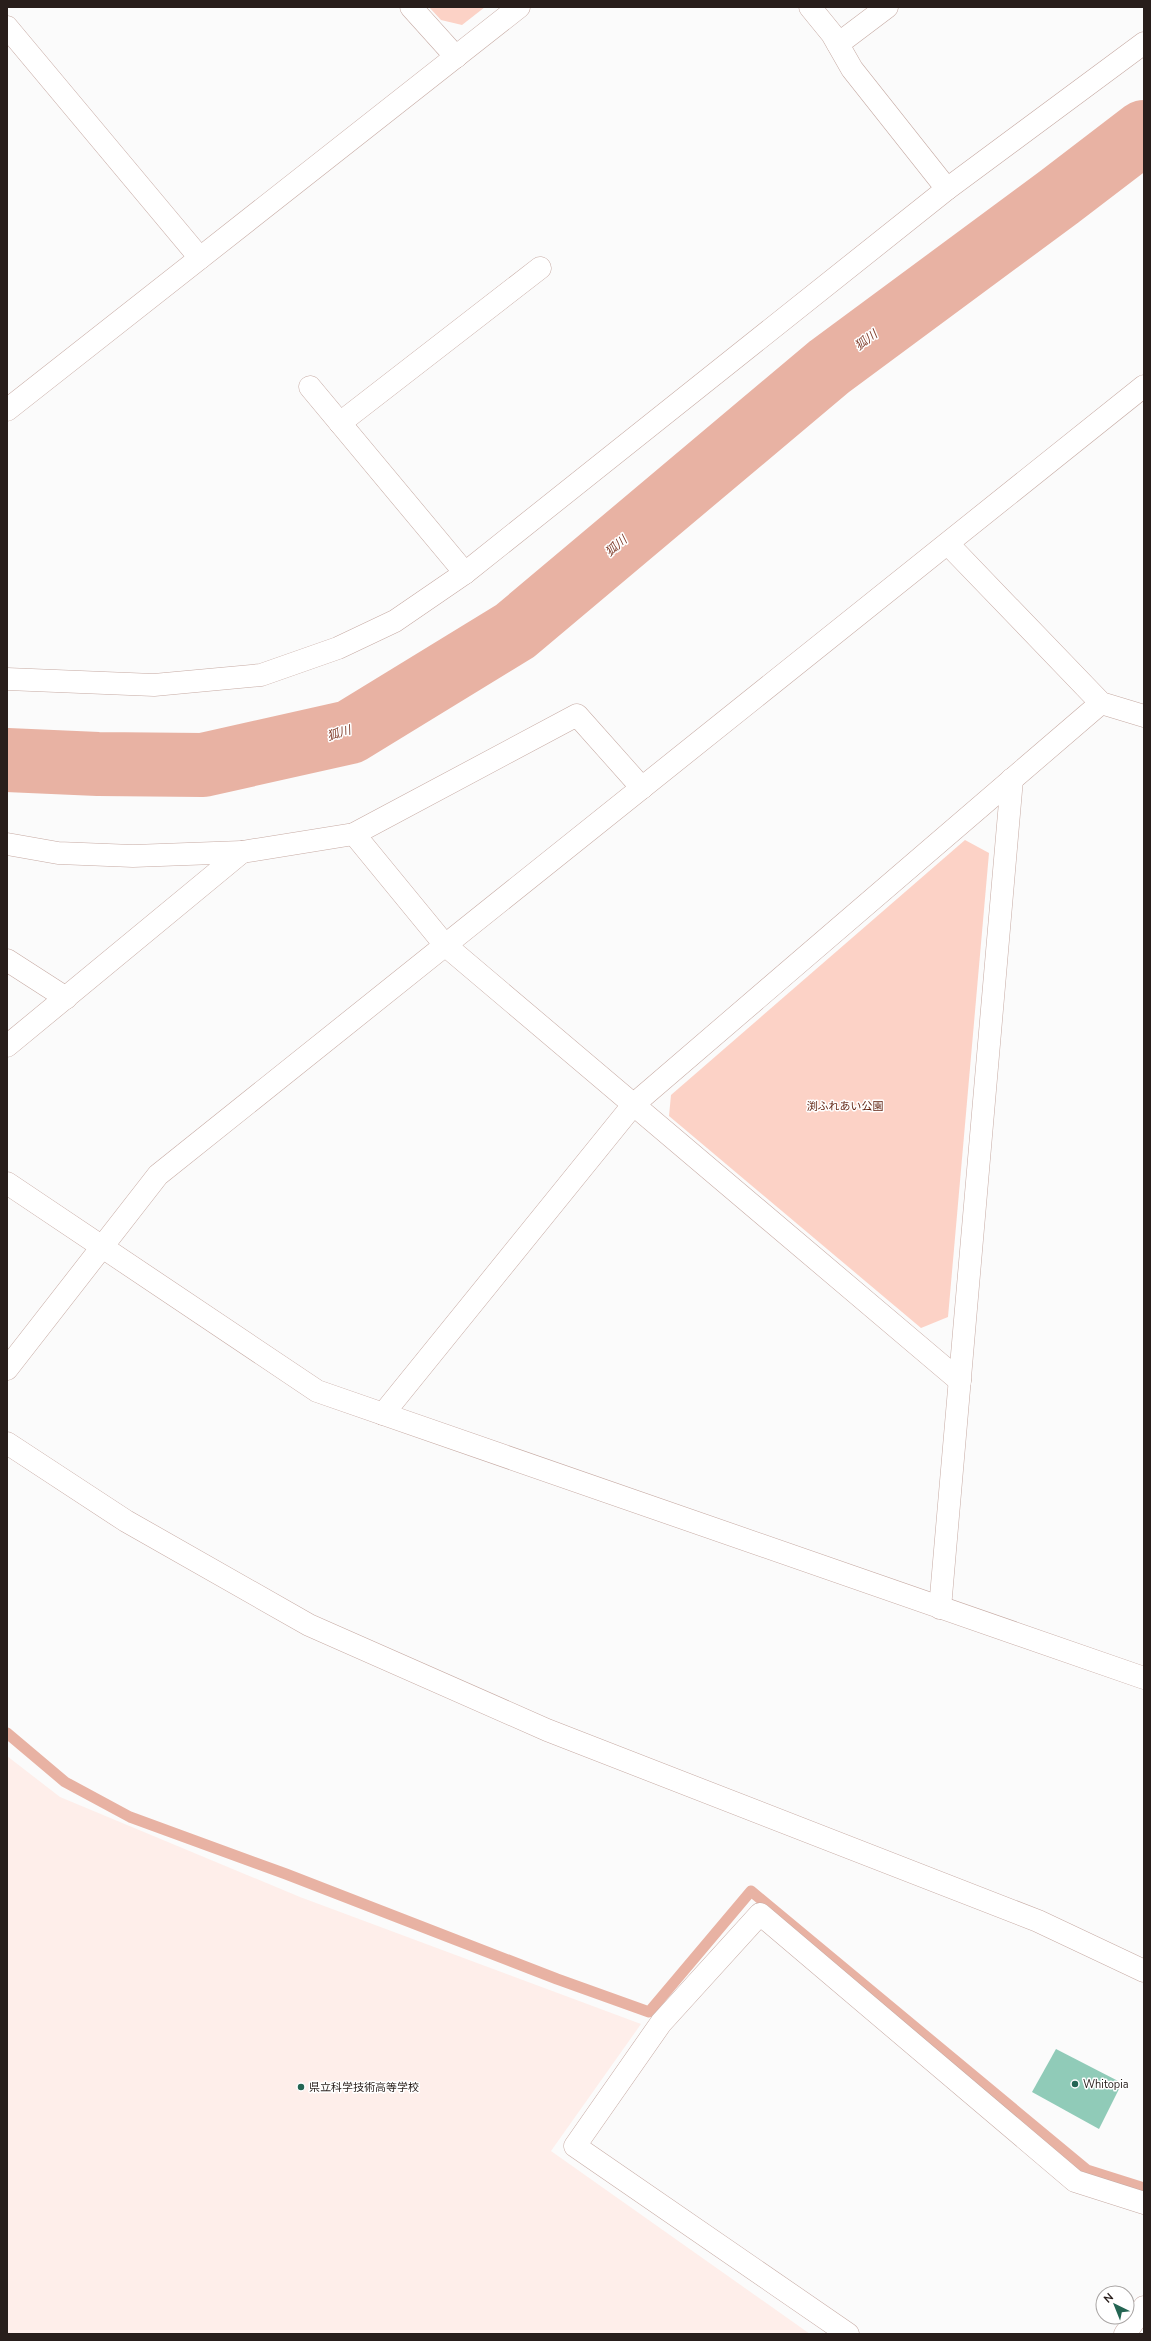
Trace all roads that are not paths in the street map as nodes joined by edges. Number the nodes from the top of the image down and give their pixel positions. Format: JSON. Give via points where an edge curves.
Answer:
{"nodes":[{"id":1,"x":411,"y":7,"type":"edge"},
{"id":2,"x":520,"y":7,"type":"edge"},
{"id":3,"x":810,"y":7,"type":"edge"},
{"id":4,"x":887,"y":7,"type":"edge"},
{"id":5,"x":7,"y":27,"type":"edge"},
{"id":6,"x":1144,"y":43,"type":"edge"},
{"id":7,"x":838,"y":44,"type":"junction"},
{"id":8,"x":456,"y":57,"type":"junction"},
{"id":9,"x":947,"y":189,"type":"junction"},
{"id":10,"x":200,"y":258,"type":"junction"},
{"id":11,"x":540,"y":268,"type":"dead end"},
{"id":12,"x":1144,"y":386,"type":"edge"},
{"id":13,"x":310,"y":387,"type":"dead end"},
{"id":14,"x":7,"y":410,"type":"edge"},
{"id":15,"x":340,"y":423,"type":"junction"},
{"id":16,"x":948,"y":544,"type":"junction"},
{"id":17,"x":465,"y":573,"type":"junction"},
{"id":18,"x":7,"y":679,"type":"edge"},
{"id":19,"x":1101,"y":703,"type":"junction"},
{"id":20,"x":1144,"y":716,"type":"edge"},
{"id":21,"x":1012,"y":779,"type":"junction"},
{"id":22,"x":642,"y":788,"type":"junction"},
{"id":23,"x":354,"y":834,"type":"junction"},
{"id":24,"x":7,"y":844,"type":"edge"},
{"id":25,"x":242,"y":852,"type":"junction"},
{"id":26,"x":445,"y":945,"type":"junction"},
{"id":27,"x":7,"y":960,"type":"edge"},
{"id":28,"x":66,"y":998,"type":"junction"},
{"id":29,"x":7,"y":1046,"type":"edge"},
{"id":30,"x":633,"y":1105,"type":"junction"},
{"id":31,"x":7,"y":1183,"type":"edge"},
{"id":32,"x":103,"y":1246,"type":"junction"},
{"id":33,"x":7,"y":1369,"type":"edge"},
{"id":34,"x":960,"y":1380,"type":"junction"},
{"id":35,"x":383,"y":1414,"type":"junction"},
{"id":36,"x":7,"y":1443,"type":"edge"},
{"id":37,"x":940,"y":1608,"type":"junction"},
{"id":38,"x":1144,"y":1678,"type":"edge"},
{"id":39,"x":1144,"y":1971,"type":"edge"},
{"id":40,"x":1144,"y":2203,"type":"edge"},
{"id":41,"x":1144,"y":2307,"type":"edge"},
{"id":42,"x":848,"y":2334,"type":"edge"},
{"id":43,"x":1125,"y":2334,"type":"edge"}],
"edges":[{"from":1,"to":8,"type":"street"},
{"from":2,"to":8,"type":"street"},
{"from":3,"to":7,"type":"street"},
{"from":4,"to":7,"type":"street"},
{"from":5,"to":10,"type":"street"},
{"from":6,"to":9,"type":"street"},
{"from":7,"to":9,"type":"street","via":[[852,69]]},
{"from":8,"to":10,"type":"street"},
{"from":9,"to":17,"type":"street"},
{"from":10,"to":14,"type":"street"},
{"from":11,"to":15,"type":"street"},
{"from":12,"to":16,"type":"street"},
{"from":13,"to":15,"type":"street"},
{"from":15,"to":17,"type":"street"},
{"from":16,"to":19,"type":"street"},
{"from":16,"to":22,"type":"street"},
{"from":17,"to":18,"type":"street","via":[[395,621],[338,648],[261,675],[154,685]]},
{"from":19,"to":20,"type":"street"},
{"from":19,"to":21,"type":"street"},
{"from":21,"to":30,"type":"street"},
{"from":21,"to":34,"type":"street"},
{"from":22,"to":23,"type":"street","via":[[577,715]]},
{"from":22,"to":26,"type":"street"},
{"from":23,"to":25,"type":"street"},
{"from":23,"to":26,"type":"street"},
{"from":24,"to":25,"type":"street","via":[[58,853],[118,855]]},
{"from":25,"to":28,"type":"street"},
{"from":26,"to":30,"type":"street"},
{"from":26,"to":32,"type":"street","via":[[158,1175]]},
{"from":27,"to":28,"type":"street"},
{"from":28,"to":29,"type":"street"},
{"from":30,"to":34,"type":"street"},
{"from":30,"to":35,"type":"street"},
{"from":31,"to":32,"type":"street"},
{"from":32,"to":33,"type":"street"},
{"from":32,"to":35,"type":"street","via":[[317,1391]]},
{"from":34,"to":37,"type":"street"},
{"from":35,"to":37,"type":"street"},
{"from":36,"to":39,"type":"street","via":[[126,1521],[309,1625],[547,1730],[1038,1920]]},
{"from":37,"to":38,"type":"street"},
{"from":40,"to":42,"type":"street","via":[[1075,2181],[760,1914],[661,2023],[575,2146]]},
{"from":41,"to":43,"type":"street"}]}
